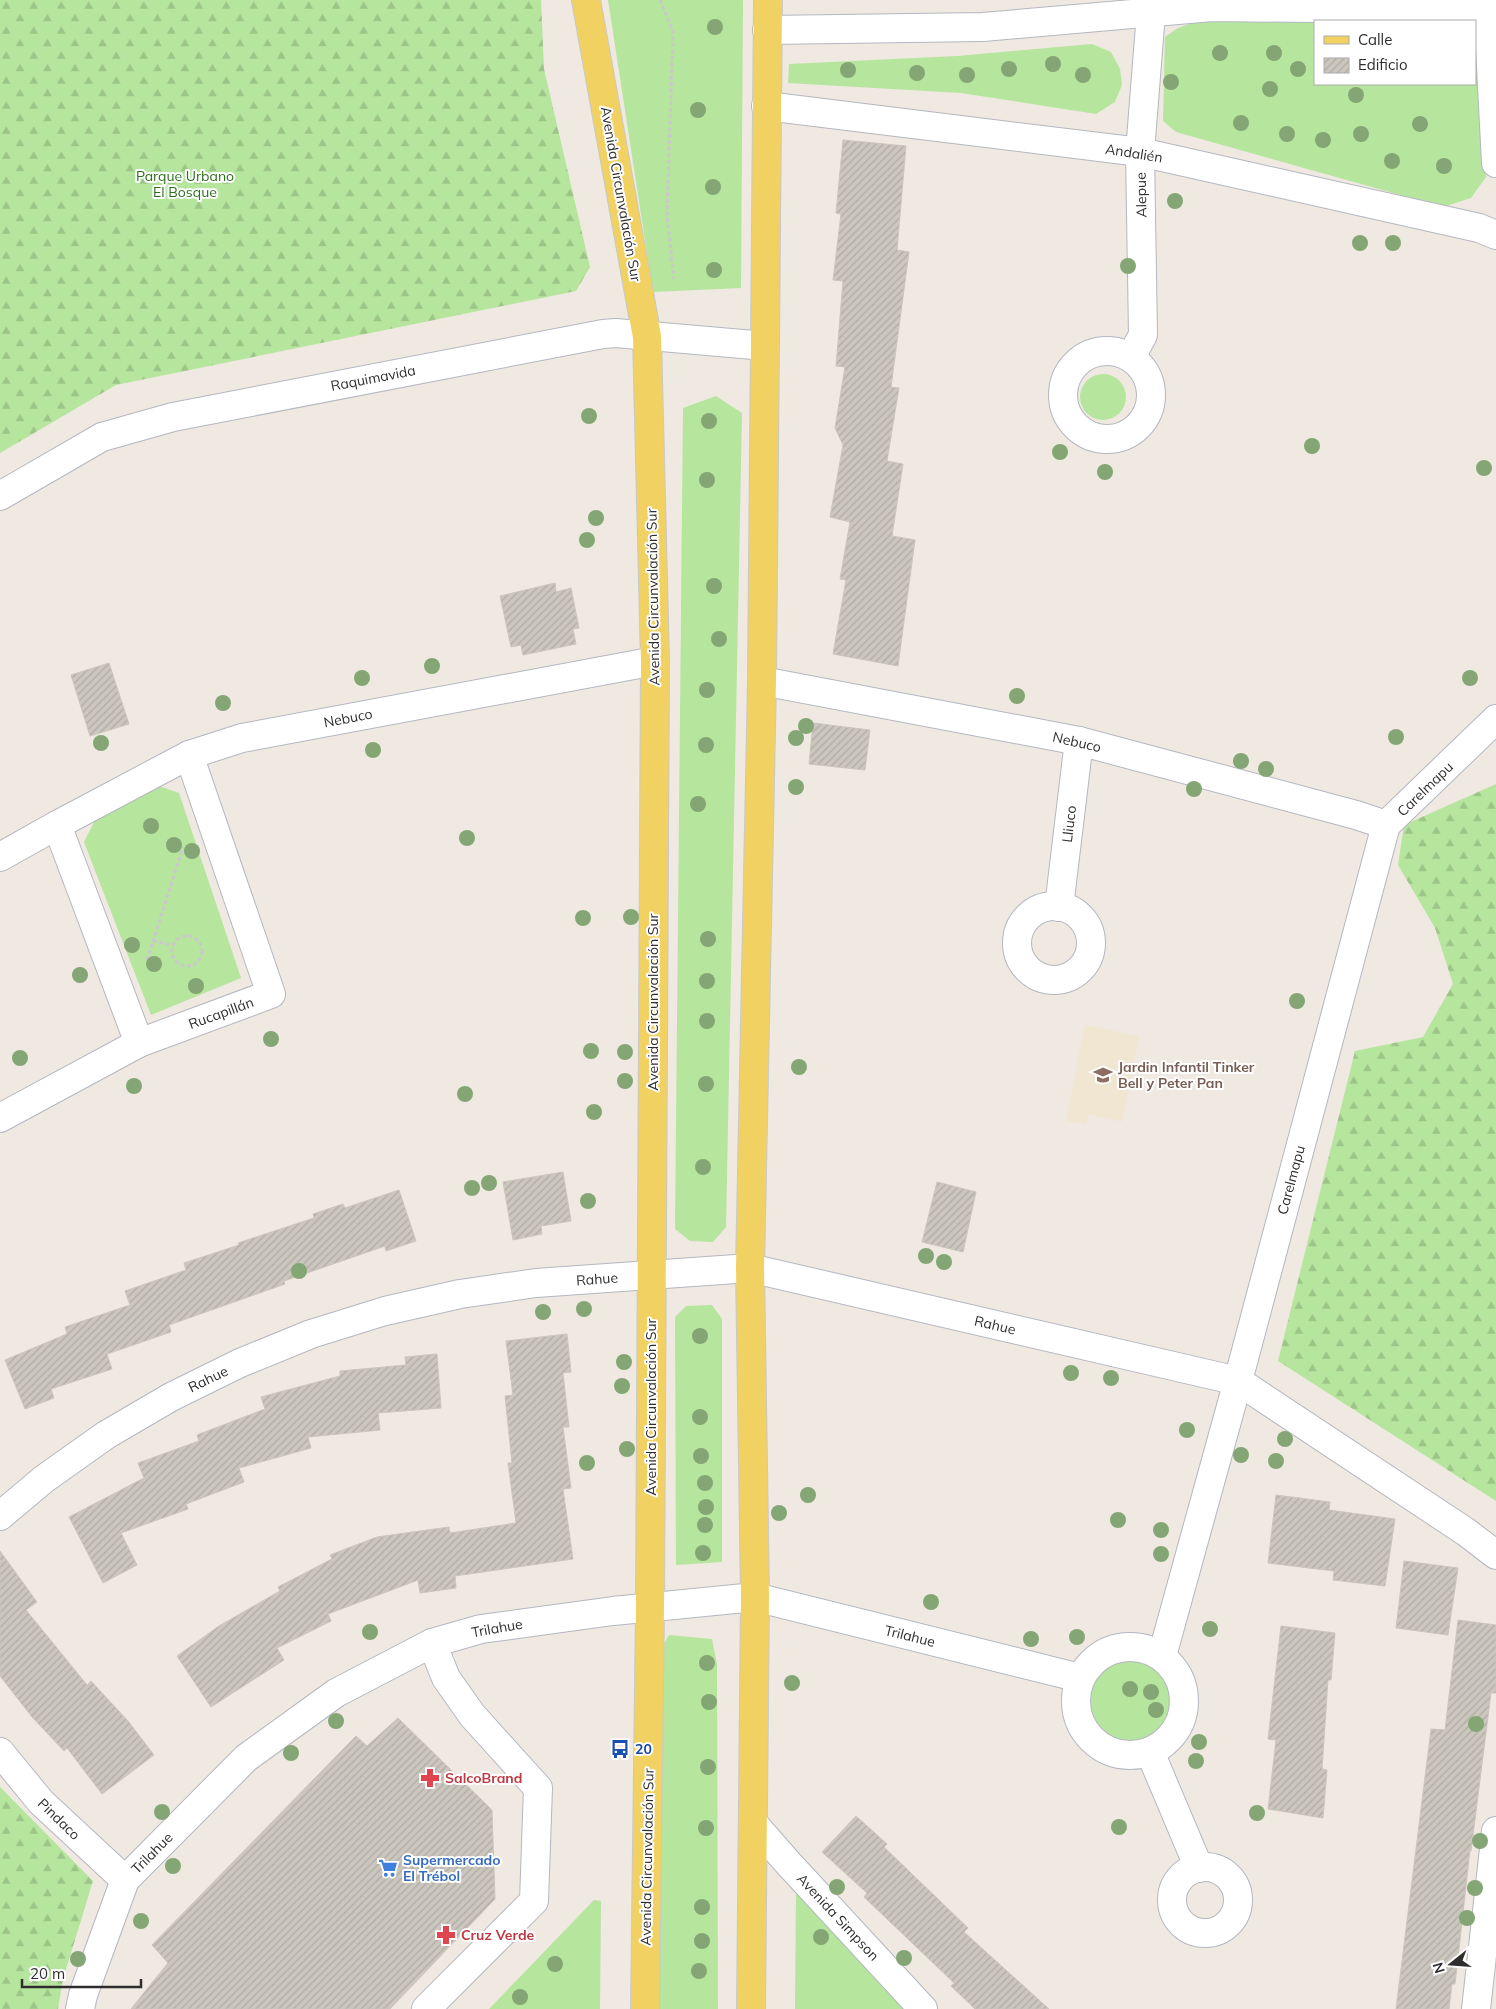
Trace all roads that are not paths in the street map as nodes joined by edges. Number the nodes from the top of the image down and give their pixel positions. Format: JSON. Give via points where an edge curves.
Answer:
{"nodes":[{"id":1,"x":586,"y":0,"type":"edge"},
{"id":2,"x":768,"y":0,"type":"edge"},
{"id":3,"x":1491,"y":6,"type":"edge"},
{"id":4,"x":1151,"y":7,"type":"edge"},
{"id":5,"x":767,"y":30,"type":"junction"},
{"id":6,"x":766,"y":106,"type":"junction"},
{"id":7,"x":1140,"y":152,"type":"junction"},
{"id":8,"x":1496,"y":163,"type":"edge"},
{"id":9,"x":1496,"y":235,"type":"edge"},
{"id":10,"x":647,"y":337,"type":"junction"},
{"id":11,"x":764,"y":346,"type":"junction"},
{"id":12,"x":1130,"y":357,"type":"dead end"},
{"id":13,"x":0,"y":496,"type":"edge"},
{"id":14,"x":655,"y":660,"type":"junction"},
{"id":15,"x":762,"y":680,"type":"junction"},
{"id":16,"x":1494,"y":724,"type":"edge"},
{"id":17,"x":1079,"y":741,"type":"junction"},
{"id":18,"x":189,"y":755,"type":"junction"},
{"id":19,"x":57,"y":825,"type":"junction"},
{"id":20,"x":1386,"y":825,"type":"junction"},
{"id":21,"x":0,"y":857,"type":"edge"},
{"id":22,"x":1059,"y":906,"type":"dead end"},
{"id":23,"x":139,"y":1043,"type":"junction"},
{"id":24,"x":0,"y":1118,"type":"edge"},
{"id":25,"x":750,"y":1268,"type":"junction"},
{"id":26,"x":652,"y":1275,"type":"junction"},
{"id":27,"x":1238,"y":1381,"type":"junction"},
{"id":28,"x":0,"y":1516,"type":"edge"},
{"id":29,"x":1496,"y":1555,"type":"edge"},
{"id":30,"x":755,"y":1597,"type":"junction"},
{"id":31,"x":650,"y":1608,"type":"junction"},
{"id":32,"x":432,"y":1643,"type":"junction"},
{"id":33,"x":1162,"y":1656,"type":"junction"},
{"id":34,"x":1080,"y":1678,"type":"junction"},
{"id":35,"x":0,"y":1752,"type":"edge"},
{"id":36,"x":1150,"y":1752,"type":"junction"},
{"id":37,"x":753,"y":1823,"type":"junction"},
{"id":38,"x":1496,"y":1832,"type":"edge"},
{"id":39,"x":1199,"y":1868,"type":"dead end"},
{"id":40,"x":125,"y":1880,"type":"junction"},
{"id":41,"x":80,"y":2009,"type":"edge"},
{"id":42,"x":426,"y":2009,"type":"edge"},
{"id":43,"x":645,"y":2009,"type":"edge"},
{"id":44,"x":751,"y":2009,"type":"edge"},
{"id":45,"x":923,"y":2009,"type":"edge"},
{"id":46,"x":1476,"y":2009,"type":"edge"}],
"edges":[{"from":1,"to":10,"type":"main road","name":"Avenida Circunvalación Sur"},
{"from":2,"to":5,"type":"main road"},
{"from":3,"to":4,"type":"street"},
{"from":3,"to":8,"type":"street"},
{"from":4,"to":5,"type":"street","via":[[983,27]]},
{"from":4,"to":7,"type":"street","name":"Alepue"},
{"from":5,"to":6,"type":"main road"},
{"from":6,"to":7,"type":"street","name":"Andalién"},
{"from":6,"to":11,"type":"main road"},
{"from":7,"to":9,"type":"street","name":"Andalién","via":[[1479,228]]},
{"from":7,"to":12,"type":"street","name":"Alepue","via":[[1142,335]]},
{"from":10,"to":11,"type":"street","name":"Raquimavida"},
{"from":10,"to":13,"type":"street","name":"Raquimavida","via":[[603,334],[173,417],[102,437]]},
{"from":10,"to":14,"type":"main road","name":"Avenida Circunvalación Sur"},
{"from":11,"to":15,"type":"main road"},
{"from":14,"to":18,"type":"street","name":"Nebuco","via":[[242,738]]},
{"from":14,"to":26,"type":"main road","name":"Avenida Circunvalación Sur"},
{"from":15,"to":17,"type":"street","name":"Nebuco"},
{"from":15,"to":25,"type":"main road"},
{"from":16,"to":20,"type":"street","name":"Carelmapu"},
{"from":17,"to":20,"type":"street","name":"Nebuco"},
{"from":17,"to":22,"type":"street","name":"Lliuco"},
{"from":18,"to":19,"type":"street","name":"Nebuco"},
{"from":18,"to":23,"type":"street","name":"Rucapillán","via":[[271,994]]},
{"from":19,"to":21,"type":"street","name":"Nebuco"},
{"from":19,"to":23,"type":"street"},
{"from":20,"to":27,"type":"street","name":"Carelmapu"},
{"from":23,"to":24,"type":"street","name":"Rucapillán"},
{"from":25,"to":26,"type":"street","name":"Rahue"},
{"from":25,"to":27,"type":"street","name":"Rahue"},
{"from":25,"to":30,"type":"main road"},
{"from":26,"to":28,"type":"street","name":"Rahue","via":[[536,1283],[460,1294],[385,1311],[311,1334],[240,1363],[106,1435],[44,1479]]},
{"from":26,"to":31,"type":"main road","name":"Avenida Circunvalación Sur"},
{"from":27,"to":29,"type":"street"},
{"from":27,"to":33,"type":"street"},
{"from":30,"to":31,"type":"street","name":"Trilahue"},
{"from":30,"to":34,"type":"street","name":"Trilahue"},
{"from":30,"to":37,"type":"main road"},
{"from":31,"to":32,"type":"street","name":"Trilahue","via":[[481,1629]]},
{"from":31,"to":43,"type":"main road","name":"Avenida Circunvalación Sur"},
{"from":32,"to":40,"type":"street","name":"Trilahue","via":[[336,1693],[246,1758]]},
{"from":32,"to":42,"type":"street","via":[[446,1678],[472,1715],[538,1788],[534,1901]]},
{"from":33,"to":34,"type":"street","via":[[1144,1648],[1125,1646],[1106,1651],[1090,1662]]},
{"from":33,"to":36,"type":"street","via":[[1177,1674],[1184,1696],[1182,1719],[1169,1740]]},
{"from":34,"to":36,"type":"street","via":[[1075,1694],[1076,1710],[1090,1739],[1118,1755]]},
{"from":35,"to":40,"type":"street","name":"Pindaco","via":[[40,1802]]},
{"from":36,"to":39,"type":"street"},
{"from":37,"to":44,"type":"main road"},
{"from":37,"to":45,"type":"street","name":"Avenida Simpson"},
{"from":38,"to":46,"type":"street"},
{"from":40,"to":41,"type":"street","name":"Trilahue"}]}
